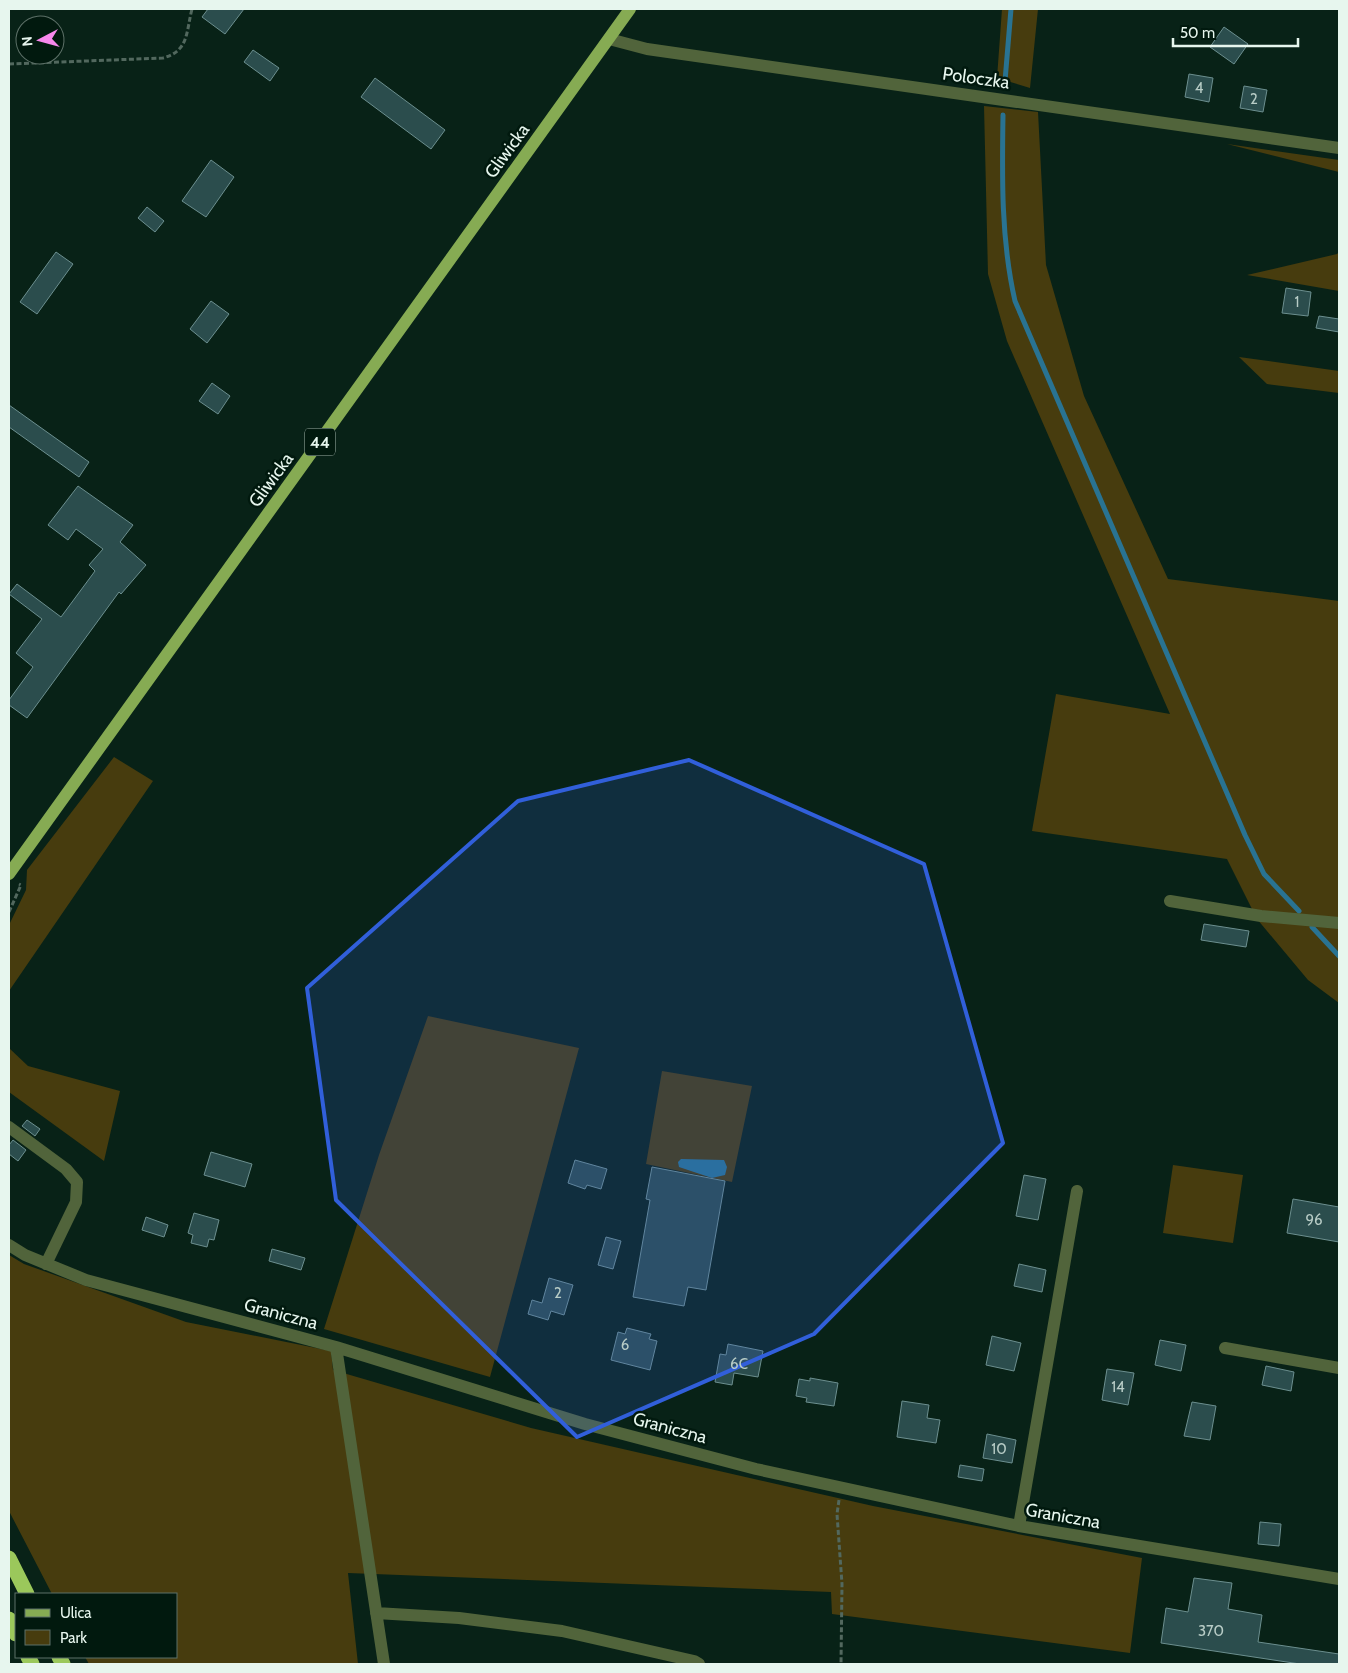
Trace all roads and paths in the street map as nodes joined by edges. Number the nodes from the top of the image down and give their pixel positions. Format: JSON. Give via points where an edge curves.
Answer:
{"nodes":[{"id":1,"x":192,"y":9,"type":"edge"},
{"id":2,"x":630,"y":9,"type":"edge"},
{"id":3,"x":609,"y":39,"type":"junction"},
{"id":4,"x":9,"y":64,"type":"edge"},
{"id":5,"x":1339,"y":148,"type":"edge"},
{"id":6,"x":12,"y":877,"type":"edge"},
{"id":7,"x":1170,"y":901,"type":"dead end"},
{"id":8,"x":9,"y":912,"type":"edge"},
{"id":9,"x":1339,"y":923,"type":"edge"},
{"id":10,"x":9,"y":1127,"type":"edge"},
{"id":11,"x":1076,"y":1191,"type":"dead end"},
{"id":12,"x":9,"y":1245,"type":"edge"},
{"id":13,"x":46,"y":1264,"type":"junction"},
{"id":14,"x":336,"y":1347,"type":"junction"},
{"id":15,"x":1224,"y":1348,"type":"dead end"},
{"id":16,"x":1339,"y":1368,"type":"edge"},
{"id":17,"x":841,"y":1487,"type":"junction"},
{"id":18,"x":1019,"y":1526,"type":"junction"},
{"id":19,"x":9,"y":1558,"type":"edge"},
{"id":20,"x":1339,"y":1579,"type":"edge"},
{"id":21,"x":26,"y":1593,"type":"edge"},
{"id":22,"x":376,"y":1613,"type":"junction"},
{"id":23,"x":9,"y":1619,"type":"edge"},
{"id":24,"x":15,"y":1632,"type":"edge"},
{"id":25,"x":384,"y":1664,"type":"edge"},
{"id":26,"x":700,"y":1664,"type":"edge"},
{"id":27,"x":841,"y":1664,"type":"edge"}],
"edges":[{"from":1,"to":4,"type":"path","via":[[184,42],[180,52],[174,56]]},
{"from":2,"to":3,"type":"main road","name":"Gliwicka","number":"44"},
{"from":3,"to":5,"type":"street","name":"Poloczka","via":[[657,50]]},
{"from":3,"to":6,"type":"main road","name":"Gliwicka","number":"44"},
{"from":6,"to":8,"type":"path","via":[[20,885]]},
{"from":7,"to":9,"type":"street","via":[[1261,916]]},
{"from":10,"to":13,"type":"street","via":[[66,1169],[77,1182],[76,1202]]},
{"from":11,"to":18,"type":"street"},
{"from":12,"to":13,"type":"street","name":"Graniczna"},
{"from":13,"to":14,"type":"street","name":"Graniczna","via":[[86,1280]]},
{"from":14,"to":17,"type":"street","name":"Graniczna","via":[[585,1424],[756,1469]]},
{"from":14,"to":22,"type":"street"},
{"from":15,"to":16,"type":"street"},
{"from":17,"to":18,"type":"street","name":"Graniczna"},
{"from":17,"to":27,"type":"path","via":[[836,1514],[842,1584]]},
{"from":18,"to":20,"type":"street","name":"Graniczna"},
{"from":19,"to":21,"type":"highway"},
{"from":22,"to":25,"type":"street"},
{"from":22,"to":26,"type":"street","via":[[459,1618],[562,1631]]},
{"from":23,"to":24,"type":"highway"}]}
